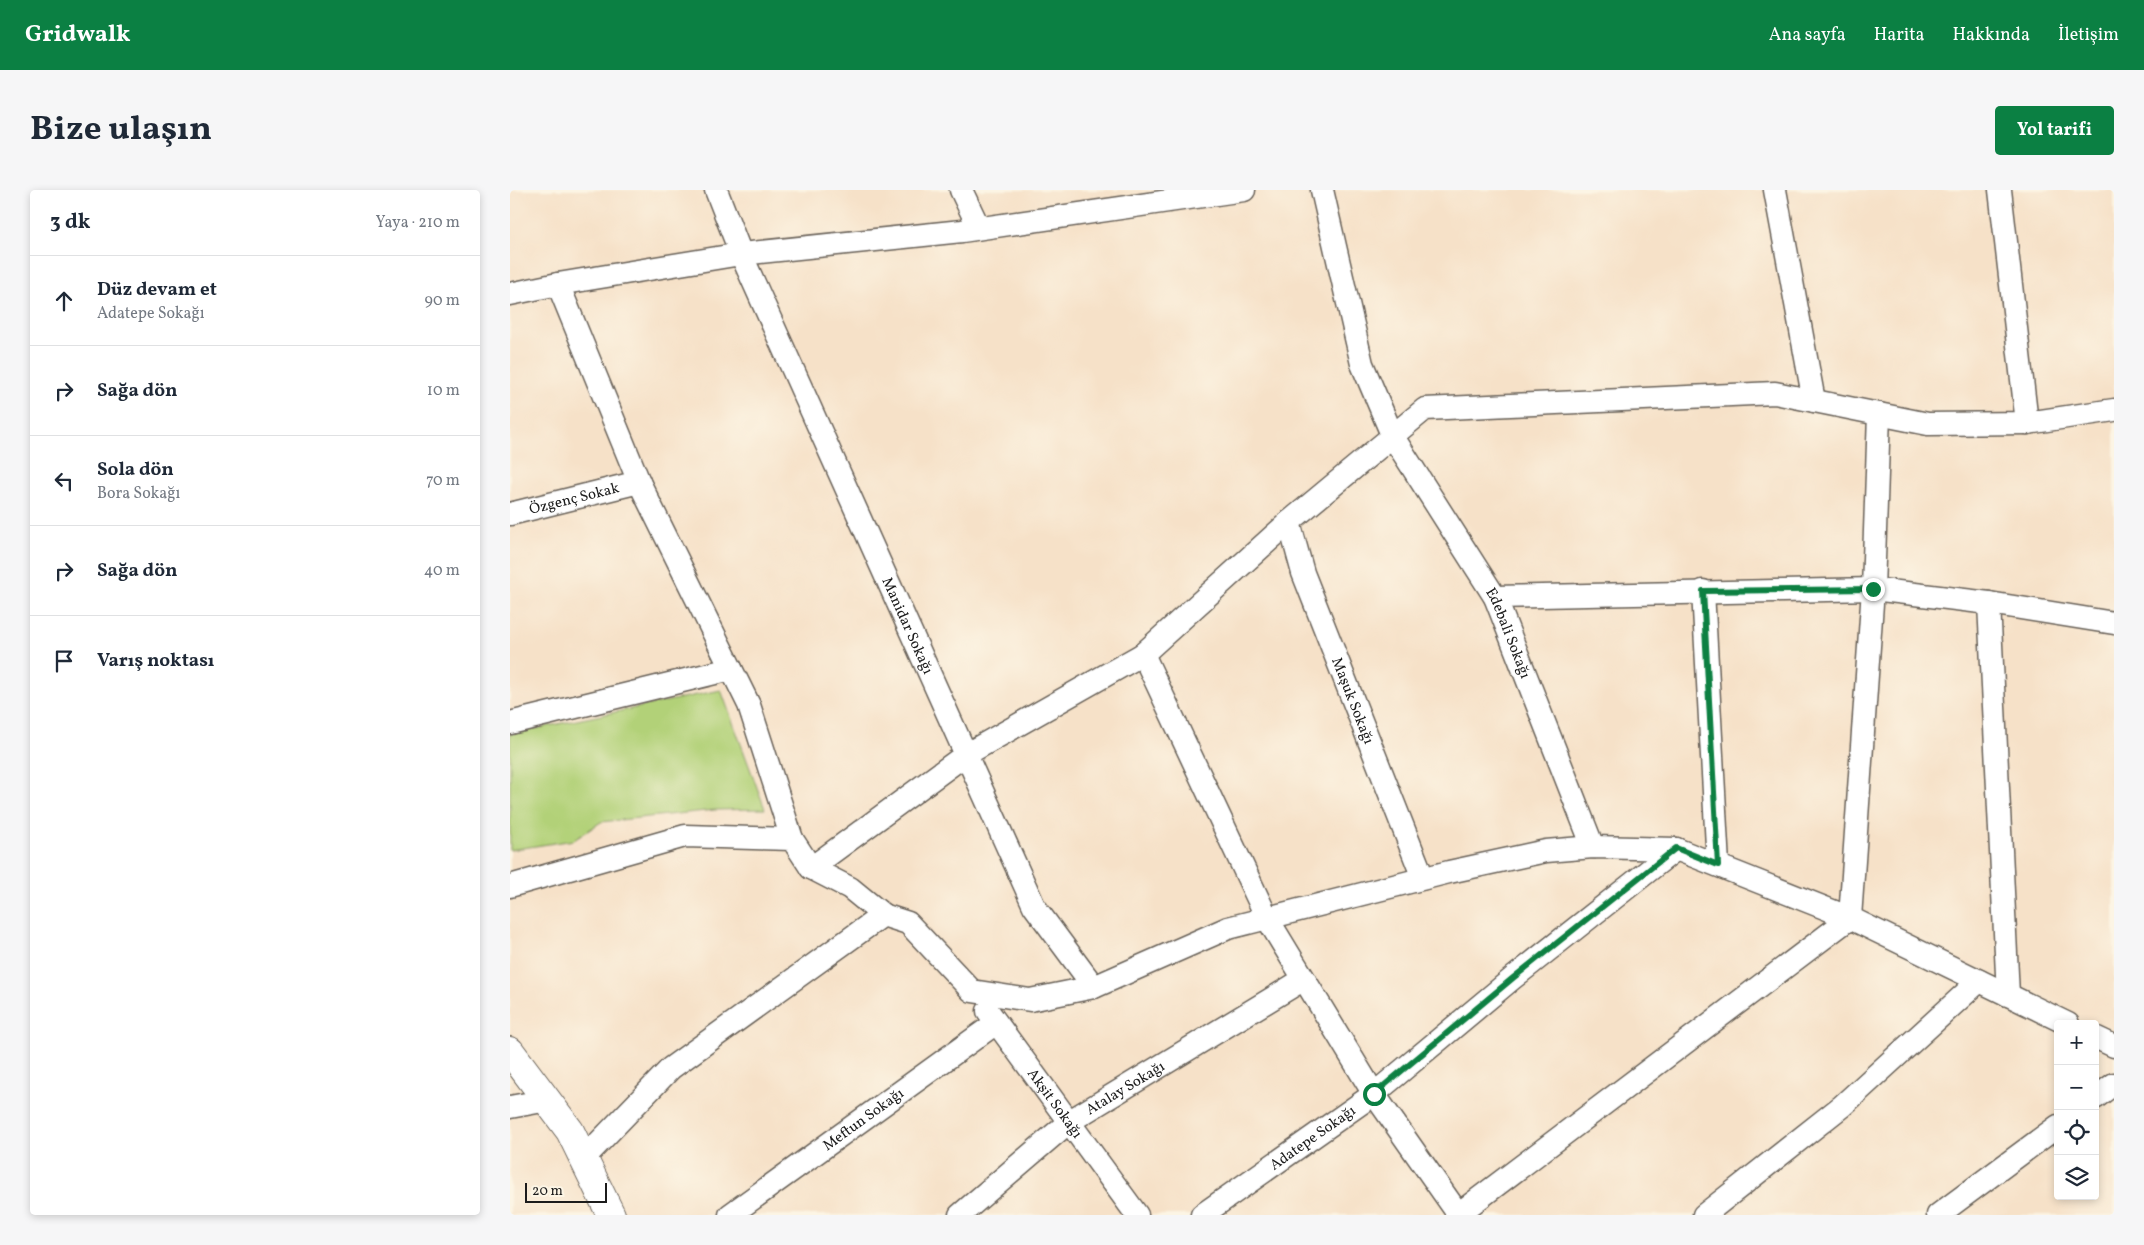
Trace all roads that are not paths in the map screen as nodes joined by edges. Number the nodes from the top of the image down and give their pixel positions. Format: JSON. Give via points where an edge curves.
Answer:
{"nodes":[{"id":1,"x":716,"y":190,"type":"edge"},
{"id":2,"x":961,"y":190,"type":"edge"},
{"id":3,"x":1244,"y":190,"type":"edge"},
{"id":4,"x":1322,"y":190,"type":"edge"},
{"id":5,"x":1775,"y":190,"type":"edge"},
{"id":6,"x":2000,"y":190,"type":"edge"},
{"id":7,"x":979,"y":228,"type":"junction"},
{"id":8,"x":741,"y":254,"type":"junction"},
{"id":9,"x":558,"y":284,"type":"junction"},
{"id":10,"x":510,"y":294,"type":"edge"},
{"id":11,"x":1814,"y":401,"type":"junction"},
{"id":12,"x":2114,"y":410,"type":"edge"},
{"id":13,"x":1878,"y":414,"type":"junction"},
{"id":14,"x":2026,"y":423,"type":"junction"},
{"id":15,"x":1392,"y":437,"type":"junction"},
{"id":16,"x":639,"y":482,"type":"junction"},
{"id":17,"x":510,"y":514,"type":"edge"},
{"id":18,"x":1289,"y":522,"type":"junction"},
{"id":19,"x":1873,"y":589,"type":"junction"},
{"id":20,"x":1703,"y":591,"type":"junction"},
{"id":21,"x":1495,"y":597,"type":"junction"},
{"id":22,"x":1989,"y":604,"type":"junction"},
{"id":23,"x":2114,"y":623,"type":"edge"},
{"id":24,"x":1143,"y":654,"type":"junction"},
{"id":25,"x":730,"y":670,"type":"junction"},
{"id":26,"x":510,"y":723,"type":"edge"},
{"id":27,"x":965,"y":755,"type":"junction"},
{"id":28,"x":792,"y":840,"type":"junction"},
{"id":29,"x":1593,"y":847,"type":"junction"},
{"id":30,"x":1676,"y":848,"type":"junction"},
{"id":31,"x":1718,"y":865,"type":"junction"},
{"id":32,"x":811,"y":868,"type":"junction"},
{"id":33,"x":1423,"y":878,"type":"junction"},
{"id":34,"x":510,"y":886,"type":"edge"},
{"id":35,"x":883,"y":915,"type":"junction"},
{"id":36,"x":1267,"y":918,"type":"junction"},
{"id":37,"x":1850,"y":918,"type":"junction"},
{"id":38,"x":1304,"y":980,"type":"junction"},
{"id":39,"x":1979,"y":981,"type":"junction"},
{"id":40,"x":1094,"y":987,"type":"junction"},
{"id":41,"x":972,"y":991,"type":"junction"},
{"id":42,"x":2008,"y":995,"type":"junction"},
{"id":43,"x":2060,"y":1020,"type":"edge"},
{"id":44,"x":996,"y":1023,"type":"junction"},
{"id":45,"x":2099,"y":1039,"type":"edge"},
{"id":46,"x":2114,"y":1046,"type":"edge"},
{"id":47,"x":510,"y":1050,"type":"edge"},
{"id":48,"x":2114,"y":1084,"type":"edge"},
{"id":49,"x":1374,"y":1094,"type":"junction"},
{"id":50,"x":2099,"y":1095,"type":"edge"},
{"id":51,"x":548,"y":1100,"type":"junction"},
{"id":52,"x":510,"y":1106,"type":"edge"},
{"id":53,"x":1070,"y":1121,"type":"junction"},
{"id":54,"x":2054,"y":1129,"type":"edge"},
{"id":55,"x":584,"y":1158,"type":"junction"},
{"id":56,"x":611,"y":1215,"type":"edge"},
{"id":57,"x":730,"y":1215,"type":"edge"},
{"id":58,"x":960,"y":1215,"type":"edge"},
{"id":59,"x":1137,"y":1215,"type":"edge"},
{"id":60,"x":1202,"y":1215,"type":"edge"},
{"id":61,"x":1458,"y":1215,"type":"edge"},
{"id":62,"x":1704,"y":1215,"type":"edge"},
{"id":63,"x":1938,"y":1215,"type":"edge"}],
"edges":[{"from":1,"to":8,"type":"street","name":"Manidar Sokağı"},
{"from":2,"to":7,"type":"street"},
{"from":3,"to":7,"type":"street"},
{"from":4,"to":15,"type":"street","name":"Edebali Sokağı","via":[[1362,364]]},
{"from":5,"to":11,"type":"street"},
{"from":6,"to":14,"type":"street"},
{"from":7,"to":8,"type":"street"},
{"from":8,"to":9,"type":"street"},
{"from":8,"to":27,"type":"street","name":"Manidar Sokağı"},
{"from":9,"to":10,"type":"street"},
{"from":9,"to":16,"type":"street"},
{"from":11,"to":13,"type":"street"},
{"from":11,"to":15,"type":"street","via":[[1775,393],[1425,409]]},
{"from":12,"to":14,"type":"street"},
{"from":13,"to":14,"type":"street","via":[[1928,424]]},
{"from":13,"to":19,"type":"street"},
{"from":15,"to":18,"type":"street"},
{"from":15,"to":21,"type":"street","name":"Edebali Sokağı"},
{"from":16,"to":17,"type":"street","name":"Özgenç Sokak"},
{"from":16,"to":25,"type":"street"},
{"from":18,"to":24,"type":"street"},
{"from":18,"to":33,"type":"street","name":"Maşuk Sokağı","via":[[1303,573]]},
{"from":19,"to":20,"type":"street"},
{"from":19,"to":22,"type":"street"},
{"from":19,"to":37,"type":"street"},
{"from":20,"to":21,"type":"street"},
{"from":20,"to":31,"type":"street"},
{"from":21,"to":29,"type":"street","name":"Edebali Sokağı"},
{"from":22,"to":23,"type":"street"},
{"from":22,"to":42,"type":"street"},
{"from":24,"to":27,"type":"street"},
{"from":24,"to":36,"type":"street"},
{"from":25,"to":26,"type":"street"},
{"from":25,"to":28,"type":"street","via":[[750,705]]},
{"from":27,"to":32,"type":"street"},
{"from":27,"to":40,"type":"street","name":"Manidar Sokağı","via":[[1034,906]]},
{"from":28,"to":32,"type":"street"},
{"from":28,"to":34,"type":"street","via":[[685,836]]},
{"from":29,"to":30,"type":"street"},
{"from":29,"to":33,"type":"street","via":[[1546,851]]},
{"from":30,"to":31,"type":"street"},
{"from":30,"to":49,"type":"street","name":"Adatepe Sokağı"},
{"from":31,"to":37,"type":"street"},
{"from":32,"to":35,"type":"street","via":[[850,888]]},
{"from":33,"to":36,"type":"street"},
{"from":35,"to":41,"type":"street","name":"Akşit Sokağı","via":[[908,923]]},
{"from":35,"to":55,"type":"street","via":[[671,1068]]},
{"from":36,"to":38,"type":"street"},
{"from":36,"to":40,"type":"street","via":[[1228,928]]},
{"from":37,"to":39,"type":"street"},
{"from":37,"to":61,"type":"street"},
{"from":38,"to":49,"type":"street"},
{"from":38,"to":53,"type":"street","name":"Atalay Sokağı"},
{"from":39,"to":42,"type":"street"},
{"from":39,"to":62,"type":"street","via":[[1842,1106]]},
{"from":40,"to":41,"type":"street","via":[[1030,1000]]},
{"from":41,"to":44,"type":"street","name":"Akşit Sokağı"},
{"from":42,"to":43,"type":"street"},
{"from":44,"to":53,"type":"street","name":"Akşit Sokağı"},
{"from":44,"to":57,"type":"street","name":"Meftun Sokağı"},
{"from":45,"to":46,"type":"street"},
{"from":47,"to":51,"type":"street"},
{"from":48,"to":50,"type":"street"},
{"from":49,"to":60,"type":"street","name":"Adatepe Sokağı"},
{"from":49,"to":61,"type":"street"},
{"from":51,"to":52,"type":"street"},
{"from":51,"to":55,"type":"street"},
{"from":53,"to":58,"type":"street","name":"Atalay Sokağı"},
{"from":53,"to":59,"type":"street","name":"Akşit Sokağı"},
{"from":54,"to":63,"type":"street"},
{"from":55,"to":56,"type":"street"}]}
